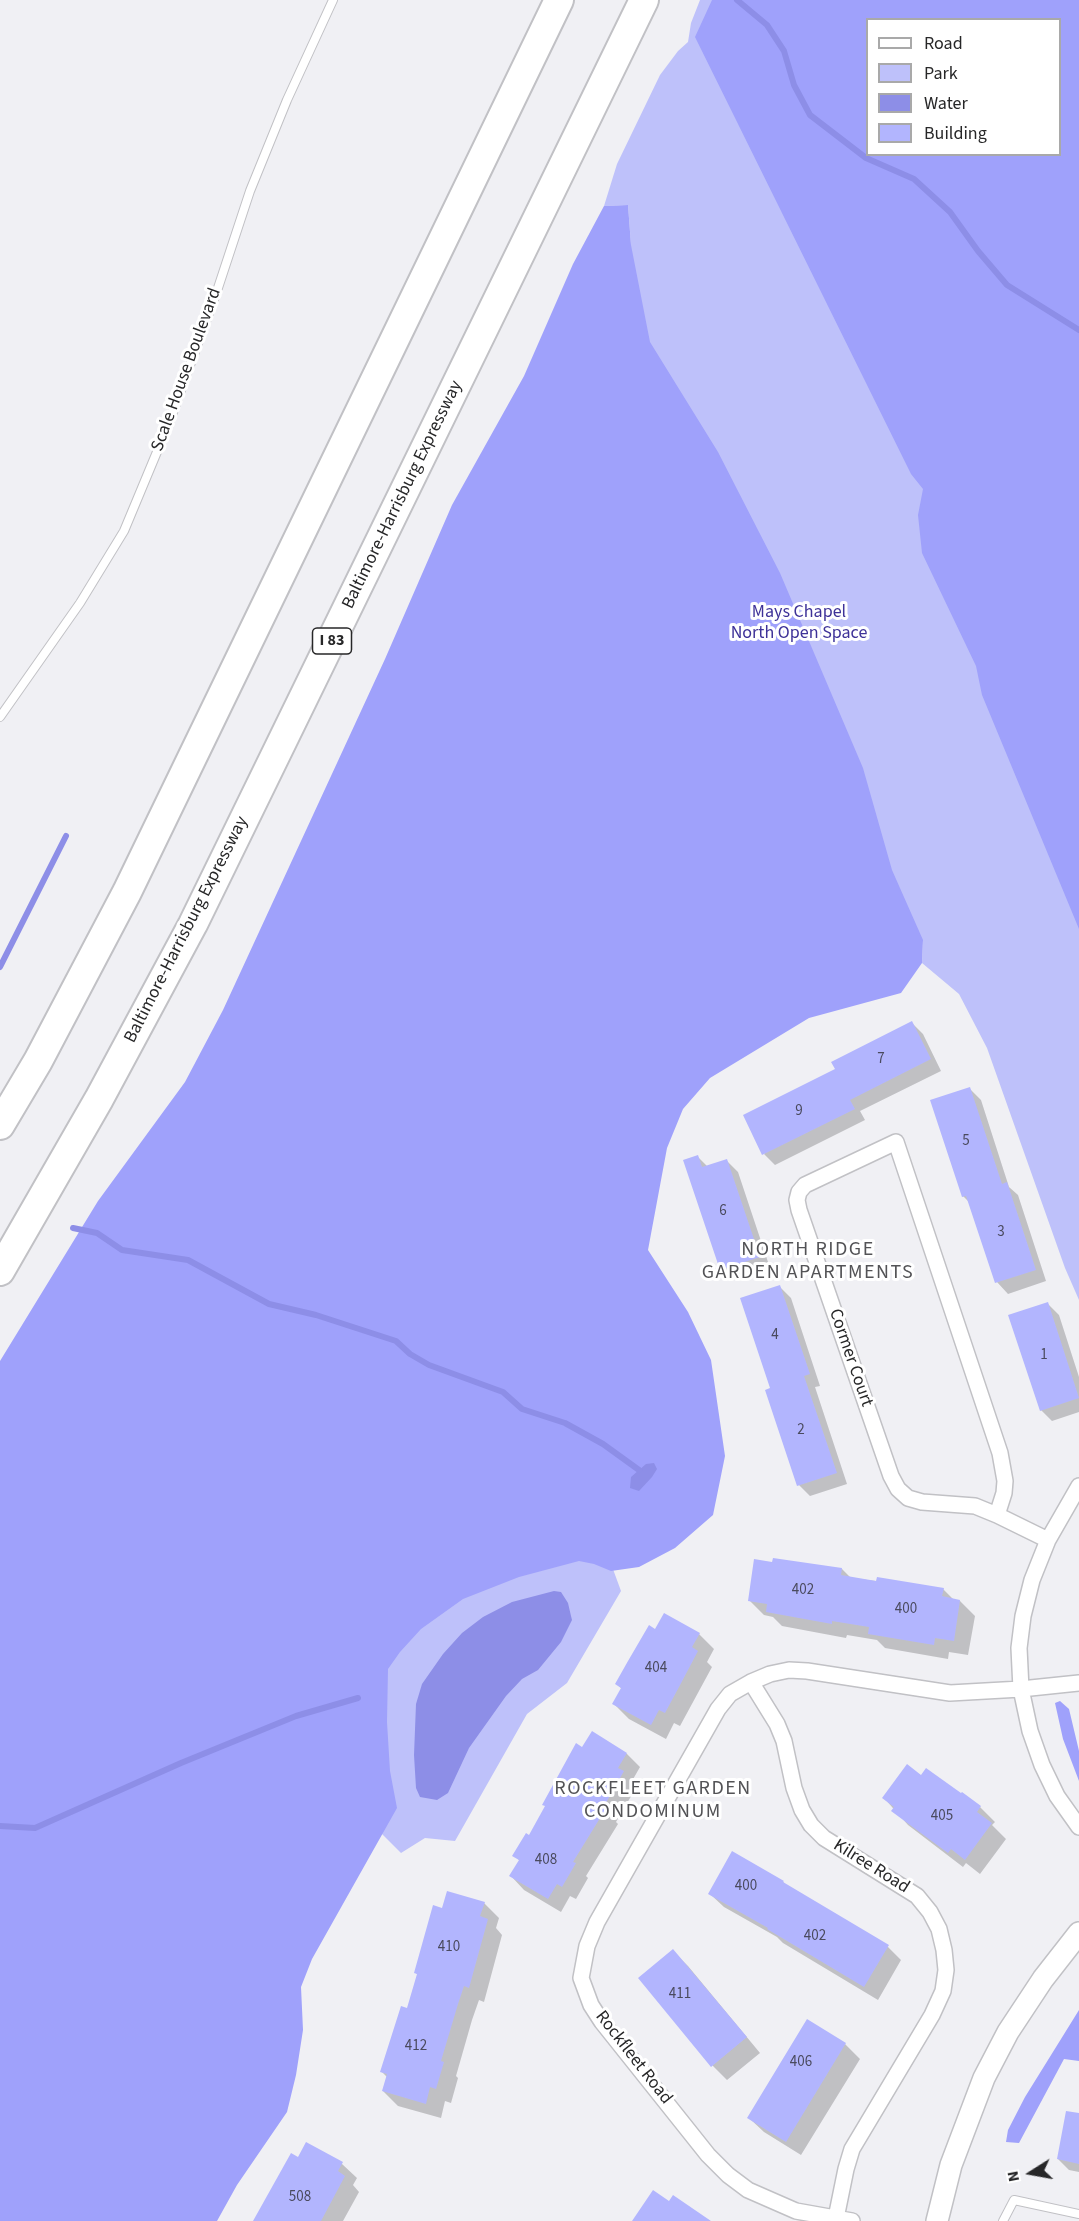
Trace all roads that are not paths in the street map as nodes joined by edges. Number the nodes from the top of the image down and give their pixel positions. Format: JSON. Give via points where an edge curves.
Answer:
{"nodes":[{"id":1,"x":333,"y":0,"type":"edge"},
{"id":2,"x":559,"y":0,"type":"edge"},
{"id":3,"x":644,"y":0,"type":"edge"},
{"id":4,"x":0,"y":717,"type":"edge"},
{"id":5,"x":0,"y":1125,"type":"edge"},
{"id":6,"x":0,"y":1271,"type":"edge"},
{"id":7,"x":1079,"y":1486,"type":"edge"},
{"id":8,"x":996,"y":1515,"type":"junction"},
{"id":9,"x":1048,"y":1540,"type":"junction"},
{"id":10,"x":752,"y":1682,"type":"junction"},
{"id":11,"x":1079,"y":1683,"type":"edge"},
{"id":12,"x":1022,"y":1689,"type":"junction"},
{"id":13,"x":1079,"y":1827,"type":"edge"},
{"id":14,"x":1079,"y":1933,"type":"edge"},
{"id":15,"x":1079,"y":2214,"type":"edge"},
{"id":16,"x":836,"y":2218,"type":"junction"},
{"id":17,"x":852,"y":2221,"type":"edge"},
{"id":18,"x":937,"y":2221,"type":"edge"},
{"id":19,"x":1003,"y":2221,"type":"edge"}],
"edges":[{"from":1,"to":4,"type":"lane","name":"Scale House Boulevard","via":[[286,100],[250,191],[169,423],[124,531],[80,603]]},
{"from":2,"to":5,"type":"highway","via":[[127,892]]},
{"from":3,"to":6,"type":"highway","name":"Baltimore-Harrisburg Expressway","number":"I 83","via":[[193,924]]},
{"from":7,"to":9,"type":"street"},
{"from":8,"to":8,"type":"street","name":"Cormer Court","via":[[1005,1481],[1000,1453],[896,1142],[806,1185],[799,1192],[799,1210],[898,1489],[908,1498],[922,1502],[975,1506]]},
{"from":8,"to":9,"type":"street","name":"Cormer Court"},
{"from":9,"to":12,"type":"street","via":[[1023,1616],[1019,1648]]},
{"from":10,"to":12,"type":"street","name":"Rockfleet Road","via":[[789,1670],[950,1693]]},
{"from":10,"to":16,"type":"street","name":"Kilree Road","via":[[777,1724],[794,1788],[811,1825],[824,1838],[917,1896],[939,1929],[944,1950],[943,1991],[852,2149]]},
{"from":10,"to":16,"type":"street","name":"Rockfleet Road","via":[[730,1694],[718,1709],[597,1922],[587,1946],[582,1978],[602,2022],[728,2175],[748,2190],[785,2207]]},
{"from":11,"to":12,"type":"street","name":"Rockfleet Road"},
{"from":12,"to":13,"type":"street","via":[[1030,1731],[1042,1764],[1057,1796]]},
{"from":14,"to":18,"type":"main road","via":[[1042,1979],[984,2079],[951,2165]]},
{"from":15,"to":19,"type":"lane","via":[[1014,2200]]},
{"from":16,"to":17,"type":"street","name":"Rockfleet Road"}]}
